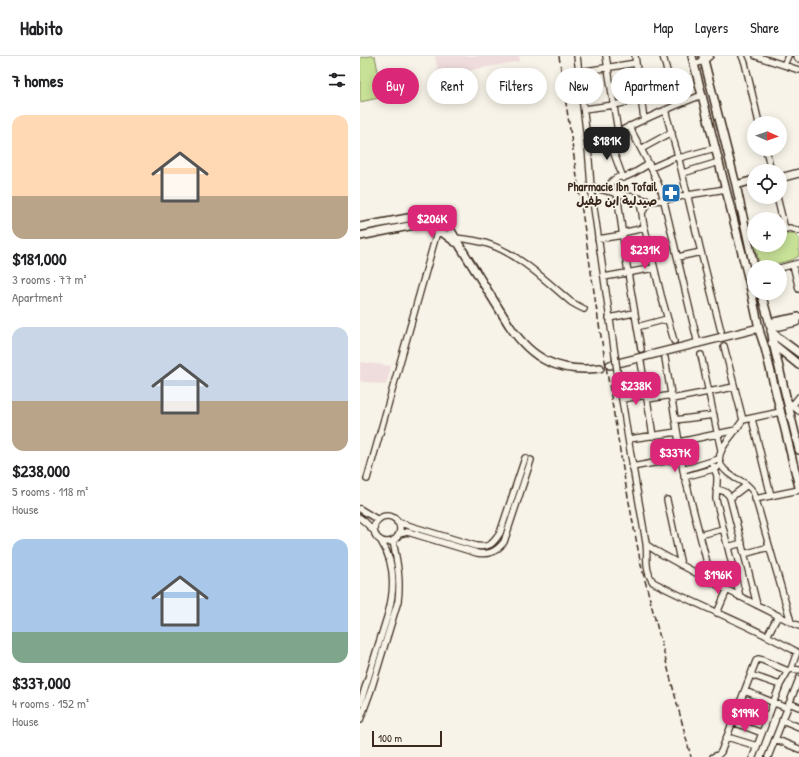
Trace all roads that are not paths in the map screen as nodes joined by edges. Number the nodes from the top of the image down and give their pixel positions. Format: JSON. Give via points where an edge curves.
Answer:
{"nodes":[{"id":1,"x":577,"y":56,"type":"edge"},
{"id":2,"x":606,"y":56,"type":"edge"},
{"id":3,"x":635,"y":56,"type":"edge"},
{"id":4,"x":663,"y":56,"type":"edge"},
{"id":5,"x":743,"y":56,"type":"edge"},
{"id":6,"x":756,"y":56,"type":"edge"},
{"id":7,"x":788,"y":56,"type":"edge"},
{"id":8,"x":706,"y":58,"type":"edge"},
{"id":9,"x":769,"y":58,"type":"edge"},
{"id":10,"x":693,"y":60,"type":"edge"},
{"id":11,"x":636,"y":63,"type":"junction"},
{"id":12,"x":784,"y":65,"type":"junction"},
{"id":13,"x":578,"y":68,"type":"edge"},
{"id":14,"x":608,"y":68,"type":"junction"},
{"id":15,"x":637,"y":68,"type":"edge"},
{"id":16,"x":666,"y":68,"type":"edge"},
{"id":17,"x":603,"y":69,"type":"edge"},
{"id":18,"x":799,"y":70,"type":"edge"},
{"id":19,"x":702,"y":95,"type":"junction"},
{"id":20,"x":583,"y":104,"type":"edge"},
{"id":21,"x":618,"y":104,"type":"edge"},
{"id":22,"x":642,"y":104,"type":"edge"},
{"id":23,"x":614,"y":105,"type":"junction"},
{"id":24,"x":676,"y":105,"type":"joint"},
{"id":25,"x":584,"y":110,"type":"junction"},
{"id":26,"x":665,"y":110,"type":"junction"},
{"id":27,"x":757,"y":116,"type":"edge"},
{"id":28,"x":644,"y":119,"type":"junction"},
{"id":29,"x":629,"y":126,"type":"junction"},
{"id":30,"x":618,"y":132,"type":"junction"},
{"id":31,"x":672,"y":132,"type":"junction"},
{"id":32,"x":608,"y":137,"type":"junction"},
{"id":33,"x":588,"y":147,"type":"junction"},
{"id":34,"x":715,"y":148,"type":"junction"},
{"id":35,"x":641,"y":149,"type":"junction"},
{"id":36,"x":679,"y":157,"type":"junction"},
{"id":37,"x":719,"y":162,"type":"junction"},
{"id":38,"x":650,"y":166,"type":"junction"},
{"id":39,"x":799,"y":169,"type":"edge"},
{"id":40,"x":787,"y":172,"type":"edge"},
{"id":41,"x":683,"y":173,"type":"junction"},
{"id":42,"x":799,"y":173,"type":"edge"},
{"id":43,"x":622,"y":176,"type":"junction"},
{"id":44,"x":787,"y":176,"type":"edge"},
{"id":45,"x":747,"y":183,"type":"edge"},
{"id":46,"x":747,"y":185,"type":"edge"},
{"id":47,"x":591,"y":187,"type":"junction"},
{"id":48,"x":736,"y":187,"type":"junction"},
{"id":49,"x":726,"y":190,"type":"junction"},
{"id":50,"x":607,"y":191,"type":"junction"},
{"id":51,"x":617,"y":193,"type":"junction"},
{"id":52,"x":688,"y":195,"type":"junction"},
{"id":53,"x":639,"y":198,"type":"junction"},
{"id":54,"x":664,"y":200,"type":"junction"},
{"id":55,"x":649,"y":201,"type":"junction"},
{"id":56,"x":642,"y":213,"type":"junction"},
{"id":57,"x":413,"y":217,"type":"junction"},
{"id":58,"x":439,"y":219,"type":"junction"},
{"id":59,"x":415,"y":224,"type":"junction"},
{"id":60,"x":747,"y":224,"type":"edge"},
{"id":61,"x":360,"y":227,"type":"edge"},
{"id":62,"x":449,"y":227,"type":"junction"},
{"id":63,"x":644,"y":228,"type":"junction"},
{"id":64,"x":787,"y":228,"type":"edge"},
{"id":65,"x":438,"y":230,"type":"junction"},
{"id":66,"x":799,"y":231,"type":"edge"},
{"id":67,"x":623,"y":234,"type":"junction"},
{"id":68,"x":360,"y":236,"type":"edge"},
{"id":69,"x":455,"y":238,"type":"junction"},
{"id":70,"x":598,"y":239,"type":"junction"},
{"id":71,"x":460,"y":246,"type":"junction"},
{"id":72,"x":701,"y":252,"type":"junction"},
{"id":73,"x":678,"y":257,"type":"junction"},
{"id":74,"x":796,"y":264,"type":"edge"},
{"id":75,"x":654,"y":268,"type":"junction"},
{"id":76,"x":628,"y":273,"type":"junction"},
{"id":77,"x":604,"y":277,"type":"junction"},
{"id":78,"x":799,"y":289,"type":"edge"},
{"id":79,"x":763,"y":300,"type":"edge"},
{"id":80,"x":584,"y":309,"type":"dead end"},
{"id":81,"x":634,"y":313,"type":"junction"},
{"id":82,"x":799,"y":317,"type":"edge"},
{"id":83,"x":667,"y":319,"type":"junction"},
{"id":84,"x":609,"y":322,"type":"junction"},
{"id":85,"x":799,"y":322,"type":"edge"},
{"id":86,"x":637,"y":327,"type":"junction"},
{"id":87,"x":770,"y":327,"type":"junction"},
{"id":88,"x":721,"y":331,"type":"dead end"},
{"id":89,"x":760,"y":331,"type":"junction"},
{"id":90,"x":674,"y":341,"type":"dead end"},
{"id":91,"x":698,"y":344,"type":"junction"},
{"id":92,"x":774,"y":345,"type":"junction"},
{"id":93,"x":724,"y":346,"type":"dead end"},
{"id":94,"x":641,"y":349,"type":"dead end"},
{"id":95,"x":799,"y":353,"type":"edge"},
{"id":96,"x":701,"y":355,"type":"dead end"},
{"id":97,"x":666,"y":358,"type":"dead end"},
{"id":98,"x":641,"y":362,"type":"dead end"},
{"id":99,"x":799,"y":364,"type":"edge"},
{"id":100,"x":610,"y":365,"type":"dead end"},
{"id":101,"x":600,"y":368,"type":"dead end"},
{"id":102,"x":734,"y":387,"type":"junction"},
{"id":103,"x":709,"y":392,"type":"junction"},
{"id":104,"x":785,"y":393,"type":"junction"},
{"id":105,"x":776,"y":395,"type":"junction"},
{"id":106,"x":647,"y":397,"type":"junction"},
{"id":107,"x":672,"y":397,"type":"junction"},
{"id":108,"x":799,"y":397,"type":"edge"},
{"id":109,"x":622,"y":399,"type":"junction"},
{"id":110,"x":790,"y":404,"type":"junction"},
{"id":111,"x":799,"y":411,"type":"edge"},
{"id":112,"x":780,"y":412,"type":"junction"},
{"id":113,"x":714,"y":414,"type":"junction"},
{"id":114,"x":752,"y":419,"type":"junction"},
{"id":115,"x":675,"y":420,"type":"junction"},
{"id":116,"x":743,"y":420,"type":"junction"},
{"id":117,"x":736,"y":430,"type":"junction"},
{"id":118,"x":677,"y":432,"type":"junction"},
{"id":119,"x":718,"y":434,"type":"junction"},
{"id":120,"x":653,"y":436,"type":"junction"},
{"id":121,"x":796,"y":436,"type":"junction"},
{"id":122,"x":629,"y":438,"type":"junction"},
{"id":123,"x":787,"y":438,"type":"junction"},
{"id":124,"x":679,"y":442,"type":"junction"},
{"id":125,"x":721,"y":450,"type":"junction"},
{"id":126,"x":799,"y":450,"type":"edge"},
{"id":127,"x":525,"y":458,"type":"dead end"},
{"id":128,"x":681,"y":458,"type":"junction"},
{"id":129,"x":719,"y":459,"type":"junction"},
{"id":130,"x":531,"y":460,"type":"dead end"},
{"id":131,"x":712,"y":461,"type":"junction"},
{"id":132,"x":632,"y":467,"type":"junction"},
{"id":133,"x":721,"y":467,"type":"junction"},
{"id":134,"x":714,"y":469,"type":"junction"},
{"id":135,"x":683,"y":470,"type":"junction"},
{"id":136,"x":684,"y":477,"type":"junction"},
{"id":137,"x":367,"y":479,"type":"dead end"},
{"id":138,"x":748,"y":485,"type":"junction"},
{"id":139,"x":716,"y":489,"type":"junction"},
{"id":140,"x":799,"y":489,"type":"edge"},
{"id":141,"x":771,"y":496,"type":"junction"},
{"id":142,"x":730,"y":498,"type":"junction"},
{"id":143,"x":755,"y":499,"type":"junction"},
{"id":144,"x":667,"y":500,"type":"dead end"},
{"id":145,"x":360,"y":509,"type":"edge"},
{"id":146,"x":360,"y":518,"type":"edge"},
{"id":147,"x":378,"y":520,"type":"junction"},
{"id":148,"x":397,"y":522,"type":"junction"},
{"id":149,"x":723,"y":529,"type":"junction"},
{"id":150,"x":374,"y":531,"type":"junction"},
{"id":151,"x":399,"y":534,"type":"junction"},
{"id":152,"x":700,"y":535,"type":"junction"},
{"id":153,"x":381,"y":541,"type":"junction"},
{"id":154,"x":393,"y":541,"type":"junction"},
{"id":155,"x":742,"y":543,"type":"junction"},
{"id":156,"x":647,"y":545,"type":"junction"},
{"id":157,"x":728,"y":547,"type":"junction"},
{"id":158,"x":769,"y":547,"type":"junction"},
{"id":159,"x":744,"y":554,"type":"junction"},
{"id":160,"x":681,"y":565,"type":"junction"},
{"id":161,"x":712,"y":582,"type":"junction"},
{"id":162,"x":727,"y":590,"type":"junction"},
{"id":163,"x":740,"y":597,"type":"junction"},
{"id":164,"x":757,"y":605,"type":"junction"},
{"id":165,"x":716,"y":613,"type":"junction"},
{"id":166,"x":778,"y":616,"type":"junction"},
{"id":167,"x":791,"y":622,"type":"junction"},
{"id":168,"x":799,"y":626,"type":"edge"},
{"id":169,"x":767,"y":636,"type":"junction"},
{"id":170,"x":798,"y":652,"type":"edge"},
{"id":171,"x":790,"y":670,"type":"junction"},
{"id":172,"x":799,"y":670,"type":"edge"},
{"id":173,"x":751,"y":675,"type":"junction"},
{"id":174,"x":799,"y":679,"type":"edge"},
{"id":175,"x":780,"y":685,"type":"junction"},
{"id":176,"x":797,"y":688,"type":"edge"},
{"id":177,"x":745,"y":691,"type":"junction"},
{"id":178,"x":774,"y":702,"type":"junction"},
{"id":179,"x":360,"y":704,"type":"edge"},
{"id":180,"x":788,"y":705,"type":"junction"},
{"id":181,"x":739,"y":706,"type":"junction"},
{"id":182,"x":799,"y":707,"type":"edge"},
{"id":183,"x":769,"y":716,"type":"junction"},
{"id":184,"x":360,"y":720,"type":"edge"},
{"id":185,"x":782,"y":720,"type":"junction"},
{"id":186,"x":733,"y":722,"type":"junction"},
{"id":187,"x":799,"y":727,"type":"edge"},
{"id":188,"x":762,"y":732,"type":"junction"},
{"id":189,"x":727,"y":737,"type":"junction"},
{"id":190,"x":775,"y":739,"type":"junction"},
{"id":191,"x":757,"y":746,"type":"junction"},
{"id":192,"x":799,"y":749,"type":"edge"},
{"id":193,"x":770,"y":756,"type":"edge"},
{"id":194,"x":713,"y":757,"type":"edge"},
{"id":195,"x":753,"y":757,"type":"edge"}],
"edges":[{"from":1,"to":13,"type":"street"},
{"from":2,"to":14,"type":"street"},
{"from":3,"to":11,"type":"street"},
{"from":4,"to":16,"type":"street"},
{"from":5,"to":27,"type":"street"},
{"from":6,"to":9,"type":"street"},
{"from":7,"to":12,"type":"street"},
{"from":8,"to":10,"type":"street"},
{"from":8,"to":48,"type":"main road"},
{"from":9,"to":12,"type":"street"},
{"from":10,"to":19,"type":"main road"},
{"from":11,"to":14,"type":"street"},
{"from":11,"to":15,"type":"street"},
{"from":12,"to":18,"type":"street"},
{"from":14,"to":17,"type":"street"},
{"from":14,"to":23,"type":"street"},
{"from":19,"to":24,"type":"street"},
{"from":19,"to":34,"type":"main road"},
{"from":20,"to":25,"type":"street"},
{"from":21,"to":23,"type":"street"},
{"from":22,"to":28,"type":"street"},
{"from":23,"to":25,"type":"street"},
{"from":23,"to":30,"type":"street"},
{"from":24,"to":26,"type":"street"},
{"from":25,"to":33,"type":"street"},
{"from":26,"to":28,"type":"street"},
{"from":26,"to":31,"type":"street"},
{"from":28,"to":29,"type":"street"},
{"from":29,"to":30,"type":"street"},
{"from":29,"to":35,"type":"street"},
{"from":30,"to":32,"type":"street"},
{"from":31,"to":35,"type":"street"},
{"from":31,"to":36,"type":"street"},
{"from":32,"to":33,"type":"street"},
{"from":32,"to":43,"type":"street"},
{"from":33,"to":47,"type":"street"},
{"from":34,"to":36,"type":"street"},
{"from":34,"to":37,"type":"main road"},
{"from":35,"to":38,"type":"street"},
{"from":36,"to":38,"type":"street"},
{"from":36,"to":41,"type":"street"},
{"from":37,"to":41,"type":"street"},
{"from":37,"to":49,"type":"main road"},
{"from":38,"to":43,"type":"street","via":[[623,178]]},
{"from":38,"to":54,"type":"street"},
{"from":39,"to":40,"type":"main road"},
{"from":41,"to":52,"type":"street"},
{"from":42,"to":44,"type":"main road"},
{"from":43,"to":50,"type":"street","via":[[612,180]]},
{"from":45,"to":48,"type":"main road"},
{"from":46,"to":48,"type":"main road"},
{"from":47,"to":50,"type":"street"},
{"from":47,"to":70,"type":"street"},
{"from":48,"to":60,"type":"main road"},
{"from":49,"to":52,"type":"street"},
{"from":49,"to":89,"type":"main road"},
{"from":50,"to":51,"type":"street"},
{"from":51,"to":53,"type":"street"},
{"from":51,"to":67,"type":"street"},
{"from":52,"to":54,"type":"street"},
{"from":52,"to":72,"type":"street"},
{"from":53,"to":55,"type":"street"},
{"from":53,"to":56,"type":"street"},
{"from":54,"to":55,"type":"street"},
{"from":54,"to":73,"type":"street"},
{"from":55,"to":56,"type":"street"},
{"from":56,"to":63,"type":"street"},
{"from":57,"to":58,"type":"main road","via":[[433,214]]},
{"from":57,"to":59,"type":"main road"},
{"from":57,"to":61,"type":"main road"},
{"from":58,"to":62,"type":"main road","via":[[446,220]]},
{"from":58,"to":65,"type":"main road","via":[[435,223]]},
{"from":59,"to":65,"type":"main road","via":[[428,223]]},
{"from":59,"to":68,"type":"main road"},
{"from":62,"to":65,"type":"main road","via":[[448,230]]},
{"from":62,"to":69,"type":"main road"},
{"from":63,"to":67,"type":"street"},
{"from":63,"to":75,"type":"street"},
{"from":64,"to":66,"type":"street"},
{"from":65,"to":71,"type":"main road"},
{"from":65,"to":137,"type":"street"},
{"from":67,"to":70,"type":"street"},
{"from":67,"to":76,"type":"street"},
{"from":69,"to":71,"type":"main road"},
{"from":69,"to":80,"type":"street","via":[[489,244],[512,255]]},
{"from":70,"to":77,"type":"street"},
{"from":71,"to":101,"type":"main road","via":[[516,335],[532,352],[552,364],[563,367],[588,370]]},
{"from":72,"to":73,"type":"street"},
{"from":72,"to":88,"type":"street"},
{"from":73,"to":91,"type":"street"},
{"from":74,"to":78,"type":"street"},
{"from":75,"to":76,"type":"street"},
{"from":75,"to":83,"type":"street"},
{"from":76,"to":77,"type":"street"},
{"from":76,"to":81,"type":"street"},
{"from":77,"to":84,"type":"street"},
{"from":79,"to":87,"type":"main road"},
{"from":81,"to":84,"type":"street"},
{"from":81,"to":86,"type":"street"},
{"from":82,"to":87,"type":"main road"},
{"from":83,"to":86,"type":"street"},
{"from":83,"to":90,"type":"street"},
{"from":84,"to":109,"type":"street","bridge":true},
{"from":85,"to":87,"type":"main road"},
{"from":86,"to":94,"type":"street"},
{"from":87,"to":89,"type":"main road","via":[[769,337]]},
{"from":87,"to":89,"type":"main road","via":[[766,320],[763,320],[760,322]]},
{"from":87,"to":92,"type":"main road"},
{"from":87,"to":95,"type":"main road","via":[[780,340]]},
{"from":89,"to":91,"type":"main road"},
{"from":89,"to":92,"type":"main road"},
{"from":89,"to":105,"type":"main road"},
{"from":91,"to":100,"type":"main road"},
{"from":92,"to":99,"type":"main road"},
{"from":92,"to":104,"type":"main road"},
{"from":93,"to":102,"type":"street"},
{"from":96,"to":103,"type":"street"},
{"from":97,"to":107,"type":"street"},
{"from":98,"to":106,"type":"street"},
{"from":102,"to":103,"type":"street"},
{"from":102,"to":116,"type":"street"},
{"from":103,"to":107,"type":"street"},
{"from":103,"to":113,"type":"street"},
{"from":104,"to":105,"type":"main road"},
{"from":104,"to":110,"type":"main road"},
{"from":105,"to":112,"type":"main road"},
{"from":106,"to":107,"type":"street"},
{"from":106,"to":109,"type":"street"},
{"from":106,"to":120,"type":"street"},
{"from":107,"to":115,"type":"street"},
{"from":108,"to":110,"type":"street"},
{"from":109,"to":122,"type":"street"},
{"from":110,"to":111,"type":"street"},
{"from":110,"to":121,"type":"main road"},
{"from":112,"to":114,"type":"street"},
{"from":112,"to":123,"type":"main road"},
{"from":113,"to":115,"type":"street"},
{"from":113,"to":119,"type":"street"},
{"from":114,"to":116,"type":"street"},
{"from":114,"to":141,"type":"street"},
{"from":115,"to":118,"type":"street"},
{"from":116,"to":117,"type":"street"},
{"from":117,"to":119,"type":"street"},
{"from":117,"to":125,"type":"street"},
{"from":118,"to":120,"type":"street"},
{"from":118,"to":124,"type":"street"},
{"from":119,"to":124,"type":"street"},
{"from":119,"to":125,"type":"street"},
{"from":120,"to":122,"type":"street"},
{"from":121,"to":123,"type":"main road"},
{"from":121,"to":126,"type":"main road"},
{"from":122,"to":132,"type":"street"},
{"from":123,"to":140,"type":"main road"},
{"from":124,"to":128,"type":"street"},
{"from":125,"to":129,"type":"street"},
{"from":127,"to":148,"type":"street","via":[[500,533],[490,545],[476,546]]},
{"from":128,"to":132,"type":"street"},
{"from":128,"to":135,"type":"street"},
{"from":129,"to":131,"type":"street"},
{"from":129,"to":133,"type":"street"},
{"from":130,"to":151,"type":"street","via":[[504,542],[498,549],[483,554],[407,532]]},
{"from":131,"to":134,"type":"street"},
{"from":131,"to":135,"type":"street"},
{"from":132,"to":156,"type":"street"},
{"from":133,"to":134,"type":"street"},
{"from":133,"to":138,"type":"street"},
{"from":134,"to":136,"type":"street"},
{"from":134,"to":139,"type":"street","via":[[717,476]]},
{"from":135,"to":136,"type":"street"},
{"from":136,"to":152,"type":"street"},
{"from":138,"to":142,"type":"street"},
{"from":138,"to":143,"type":"street"},
{"from":139,"to":142,"type":"street","via":[[726,491]]},
{"from":139,"to":149,"type":"street"},
{"from":140,"to":141,"type":"street"},
{"from":141,"to":143,"type":"street"},
{"from":142,"to":155,"type":"street"},
{"from":143,"to":158,"type":"street"},
{"from":144,"to":160,"type":"street"},
{"from":145,"to":147,"type":"street"},
{"from":146,"to":150,"type":"street"},
{"from":147,"to":148,"type":"street","via":[[387,516]]},
{"from":147,"to":150,"type":"street"},
{"from":148,"to":151,"type":"street"},
{"from":149,"to":152,"type":"street"},
{"from":149,"to":157,"type":"street"},
{"from":150,"to":153,"type":"street"},
{"from":151,"to":154,"type":"street"},
{"from":152,"to":161,"type":"street"},
{"from":153,"to":154,"type":"street"},
{"from":153,"to":179,"type":"street","via":[[391,565],[392,600]]},
{"from":154,"to":184,"type":"street","via":[[399,572],[398,601]]},
{"from":155,"to":157,"type":"street"},
{"from":155,"to":159,"type":"street"},
{"from":156,"to":160,"type":"street"},
{"from":156,"to":165,"type":"street","via":[[647,564],[653,582]]},
{"from":157,"to":163,"type":"street"},
{"from":158,"to":159,"type":"street"},
{"from":158,"to":167,"type":"street"},
{"from":159,"to":164,"type":"street"},
{"from":160,"to":161,"type":"street"},
{"from":161,"to":162,"type":"street"},
{"from":162,"to":163,"type":"street"},
{"from":162,"to":165,"type":"street"},
{"from":163,"to":164,"type":"street"},
{"from":164,"to":166,"type":"street"},
{"from":165,"to":169,"type":"street"},
{"from":166,"to":167,"type":"street"},
{"from":166,"to":169,"type":"street"},
{"from":167,"to":168,"type":"street"},
{"from":169,"to":170,"type":"street"},
{"from":170,"to":171,"type":"street"},
{"from":171,"to":172,"type":"street"},
{"from":171,"to":173,"type":"street","via":[[758,659]]},
{"from":171,"to":175,"type":"street"},
{"from":173,"to":175,"type":"street"},
{"from":173,"to":177,"type":"street"},
{"from":174,"to":176,"type":"street"},
{"from":175,"to":178,"type":"street"},
{"from":176,"to":180,"type":"street"},
{"from":177,"to":178,"type":"street"},
{"from":177,"to":181,"type":"street"},
{"from":178,"to":180,"type":"street"},
{"from":178,"to":183,"type":"street"},
{"from":180,"to":182,"type":"street"},
{"from":180,"to":185,"type":"street"},
{"from":181,"to":183,"type":"street"},
{"from":181,"to":186,"type":"street"},
{"from":183,"to":188,"type":"street"},
{"from":185,"to":187,"type":"street"},
{"from":185,"to":190,"type":"street"},
{"from":186,"to":188,"type":"street"},
{"from":186,"to":189,"type":"street"},
{"from":188,"to":191,"type":"street"},
{"from":189,"to":191,"type":"street"},
{"from":189,"to":194,"type":"street","via":[[721,752]]},
{"from":190,"to":192,"type":"street"},
{"from":190,"to":193,"type":"street"},
{"from":191,"to":195,"type":"street"}]}
